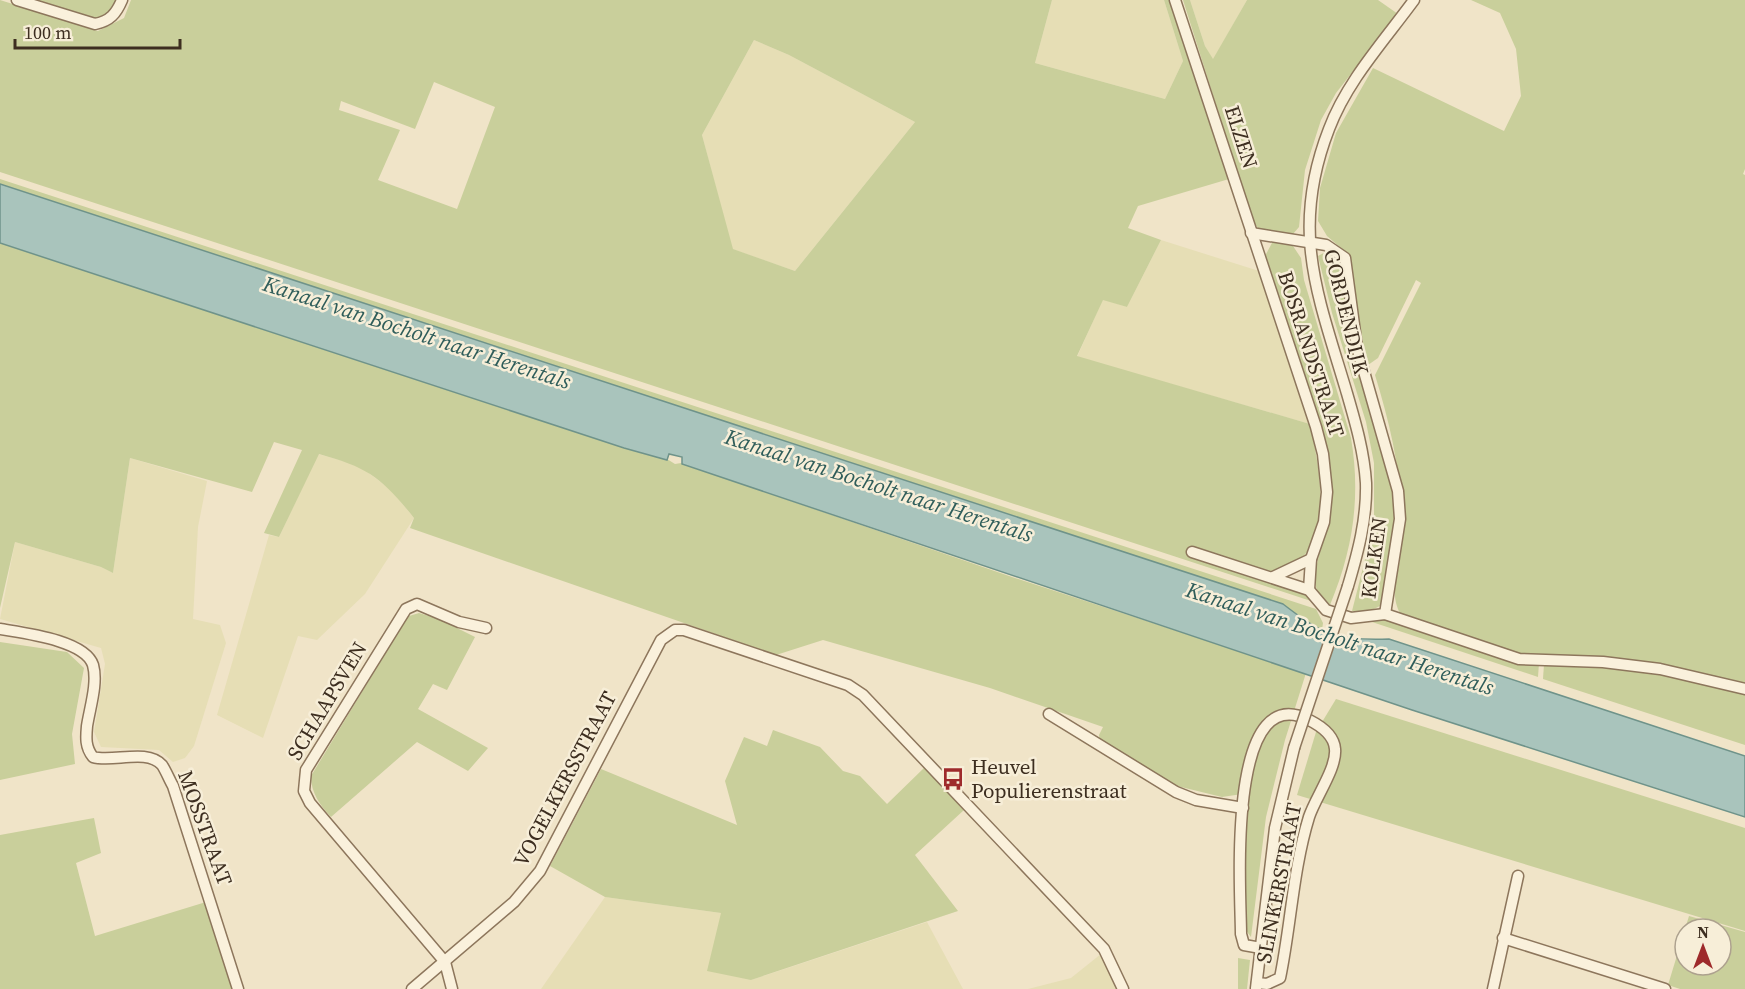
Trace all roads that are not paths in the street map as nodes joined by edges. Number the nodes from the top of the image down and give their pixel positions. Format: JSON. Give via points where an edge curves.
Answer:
{"nodes":[{"id":1,"x":17,"y":0,"type":"edge"},
{"id":2,"x":122,"y":0,"type":"edge"},
{"id":3,"x":1175,"y":0,"type":"edge"},
{"id":4,"x":1414,"y":0,"type":"edge"},
{"id":5,"x":1251,"y":233,"type":"junction"},
{"id":6,"x":1308,"y":240,"type":"junction"},
{"id":7,"x":1192,"y":552,"type":"dead end"},
{"id":8,"x":1311,"y":559,"type":"junction"},
{"id":9,"x":1274,"y":577,"type":"junction"},
{"id":10,"x":1348,"y":586,"type":"joint"},
{"id":11,"x":1309,"y":590,"type":"junction"},
{"id":12,"x":1385,"y":614,"type":"junction"},
{"id":13,"x":486,"y":628,"type":"dead end"},
{"id":14,"x":0,"y":629,"type":"edge"},
{"id":15,"x":1745,"y":689,"type":"edge"},
{"id":16,"x":1049,"y":714,"type":"dead end"},
{"id":17,"x":1243,"y":808,"type":"junction"},
{"id":18,"x":1518,"y":876,"type":"dead end"},
{"id":19,"x":1503,"y":938,"type":"junction"},
{"id":20,"x":1261,"y":948,"type":"junction"},
{"id":21,"x":444,"y":962,"type":"junction"},
{"id":22,"x":1256,"y":986,"type":"edge"},
{"id":23,"x":238,"y":989,"type":"edge"},
{"id":24,"x":412,"y":989,"type":"edge"},
{"id":25,"x":452,"y":989,"type":"edge"},
{"id":26,"x":1123,"y":989,"type":"edge"},
{"id":27,"x":1493,"y":989,"type":"edge"},
{"id":28,"x":1665,"y":989,"type":"edge"}],
"edges":[{"from":1,"to":2,"type":"street","via":[[95,24],[114,15]]},
{"from":3,"to":5,"type":"street","name":"ELZEN"},
{"from":4,"to":6,"type":"street","name":"GORDENDIJK","via":[[1344,96],[1328,129],[1311,187]]},
{"from":5,"to":6,"type":"street"},
{"from":5,"to":8,"type":"street","name":"BOSRANDSTRAAT","via":[[1323,454],[1327,492],[1324,522]]},
{"from":6,"to":10,"type":"street","name":"GORDENDIJK","via":[[1313,279],[1362,452],[1366,484],[1363,531]]},
{"from":6,"to":12,"type":"street","name":"KOLKEN","via":[[1326,245],[1345,258],[1358,347],[1398,490],[1400,519]]},
{"from":7,"to":9,"type":"street"},
{"from":8,"to":9,"type":"street"},
{"from":8,"to":11,"type":"street","name":"BOSRANDSTRAAT"},
{"from":9,"to":11,"type":"street"},
{"from":10,"to":20,"type":"street","name":"SLINKERSTRAAT","bridge":true,"via":[[1294,748],[1275,828]]},
{"from":11,"to":12,"type":"street","via":[[1326,610],[1351,618]]},
{"from":12,"to":15,"type":"street","name":"KOLKEN","via":[[1519,659],[1660,669]]},
{"from":13,"to":21,"type":"street","name":"SCHAAPSVEN","via":[[459,622],[417,604],[406,609],[304,777],[304,791],[310,803]]},
{"from":14,"to":23,"type":"street","name":"MOSSTRAAT","via":[[67,644],[89,656],[94,680],[86,742],[93,757],[140,757],[161,764],[173,786]]},
{"from":16,"to":17,"type":"street","via":[[1176,792],[1196,800]]},
{"from":17,"to":20,"type":"street","name":"SLINKERSTRAAT","via":[[1241,934],[1244,945]]},
{"from":17,"to":22,"type":"street","name":"SLINKERSTRAAT","via":[[1254,744],[1262,730],[1284,716],[1304,717],[1332,739],[1335,758],[1306,827],[1280,978]]},
{"from":18,"to":19,"type":"street"},
{"from":19,"to":27,"type":"street"},
{"from":19,"to":28,"type":"street"},
{"from":20,"to":22,"type":"street","name":"SLINKERSTRAAT"},
{"from":21,"to":24,"type":"street","name":"VOGELKERSSTRAAT"},
{"from":21,"to":25,"type":"street"},
{"from":21,"to":26,"type":"street","name":"VOGELKERSSTRAAT","via":[[514,902],[540,871],[661,640],[675,630],[684,630],[848,685],[863,695],[1095,938],[1111,960]]}]}
